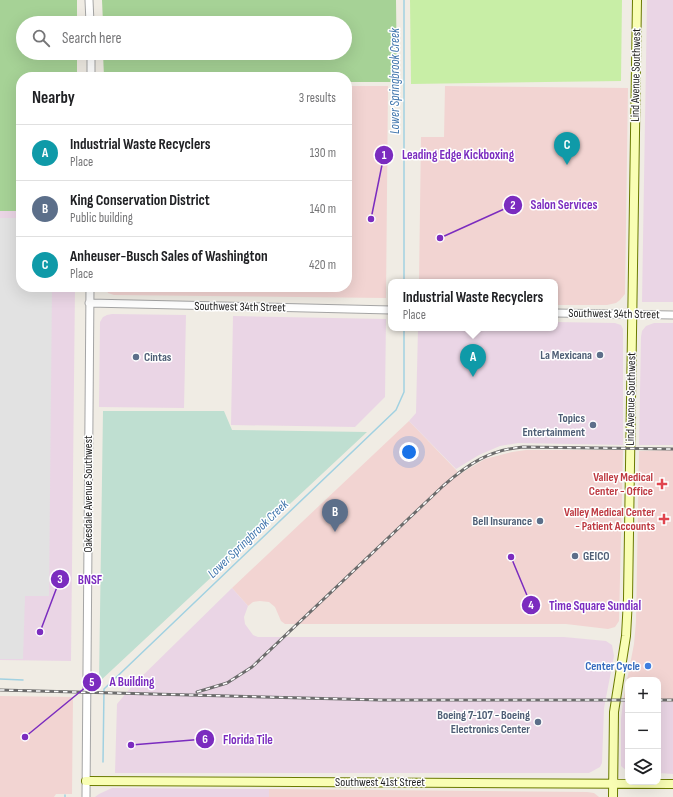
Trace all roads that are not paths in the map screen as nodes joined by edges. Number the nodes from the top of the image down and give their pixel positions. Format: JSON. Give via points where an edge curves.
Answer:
{"nodes":[{"id":1,"x":89,"y":0,"type":"edge"},
{"id":2,"x":637,"y":0,"type":"edge"},
{"id":3,"x":90,"y":16,"type":"edge"},
{"id":4,"x":91,"y":60,"type":"edge"},
{"id":5,"x":91,"y":72,"type":"edge"},
{"id":6,"x":90,"y":292,"type":"edge"},
{"id":7,"x":89,"y":304,"type":"junction"},
{"id":8,"x":388,"y":310,"type":"edge"},
{"id":9,"x":558,"y":313,"type":"edge"},
{"id":10,"x":632,"y":314,"type":"junction"},
{"id":11,"x":673,"y":315,"type":"edge"},
{"id":12,"x":86,"y":781,"type":"junction"},
{"id":13,"x":613,"y":784,"type":"junction"},
{"id":14,"x":673,"y":784,"type":"edge"},
{"id":15,"x":86,"y":797,"type":"edge"},
{"id":16,"x":613,"y":797,"type":"edge"}],
"edges":[{"from":1,"to":3,"type":"street"},
{"from":2,"to":10,"type":"main road","name":"Lind Avenue Southwest"},
{"from":4,"to":5,"type":"street"},
{"from":6,"to":7,"type":"street","name":"Oakesdale Avenue Southwest"},
{"from":7,"to":8,"type":"street","name":"Southwest 34th Street"},
{"from":7,"to":12,"type":"street","name":"Oakesdale Avenue Southwest"},
{"from":9,"to":10,"type":"street","name":"Southwest 34th Street"},
{"from":10,"to":11,"type":"street","name":"Southwest 34th Street"},
{"from":10,"to":13,"type":"main road","name":"Lind Avenue Southwest","via":[[628,599],[626,636],[615,706]]},
{"from":12,"to":13,"type":"main road","name":"Southwest 41st Street"},
{"from":12,"to":15,"type":"street","name":"Oakesdale Avenue Southwest"},
{"from":13,"to":14,"type":"main road","name":"Southwest 41st Street"},
{"from":13,"to":16,"type":"main road","name":"Lind Avenue Southwest"}]}
